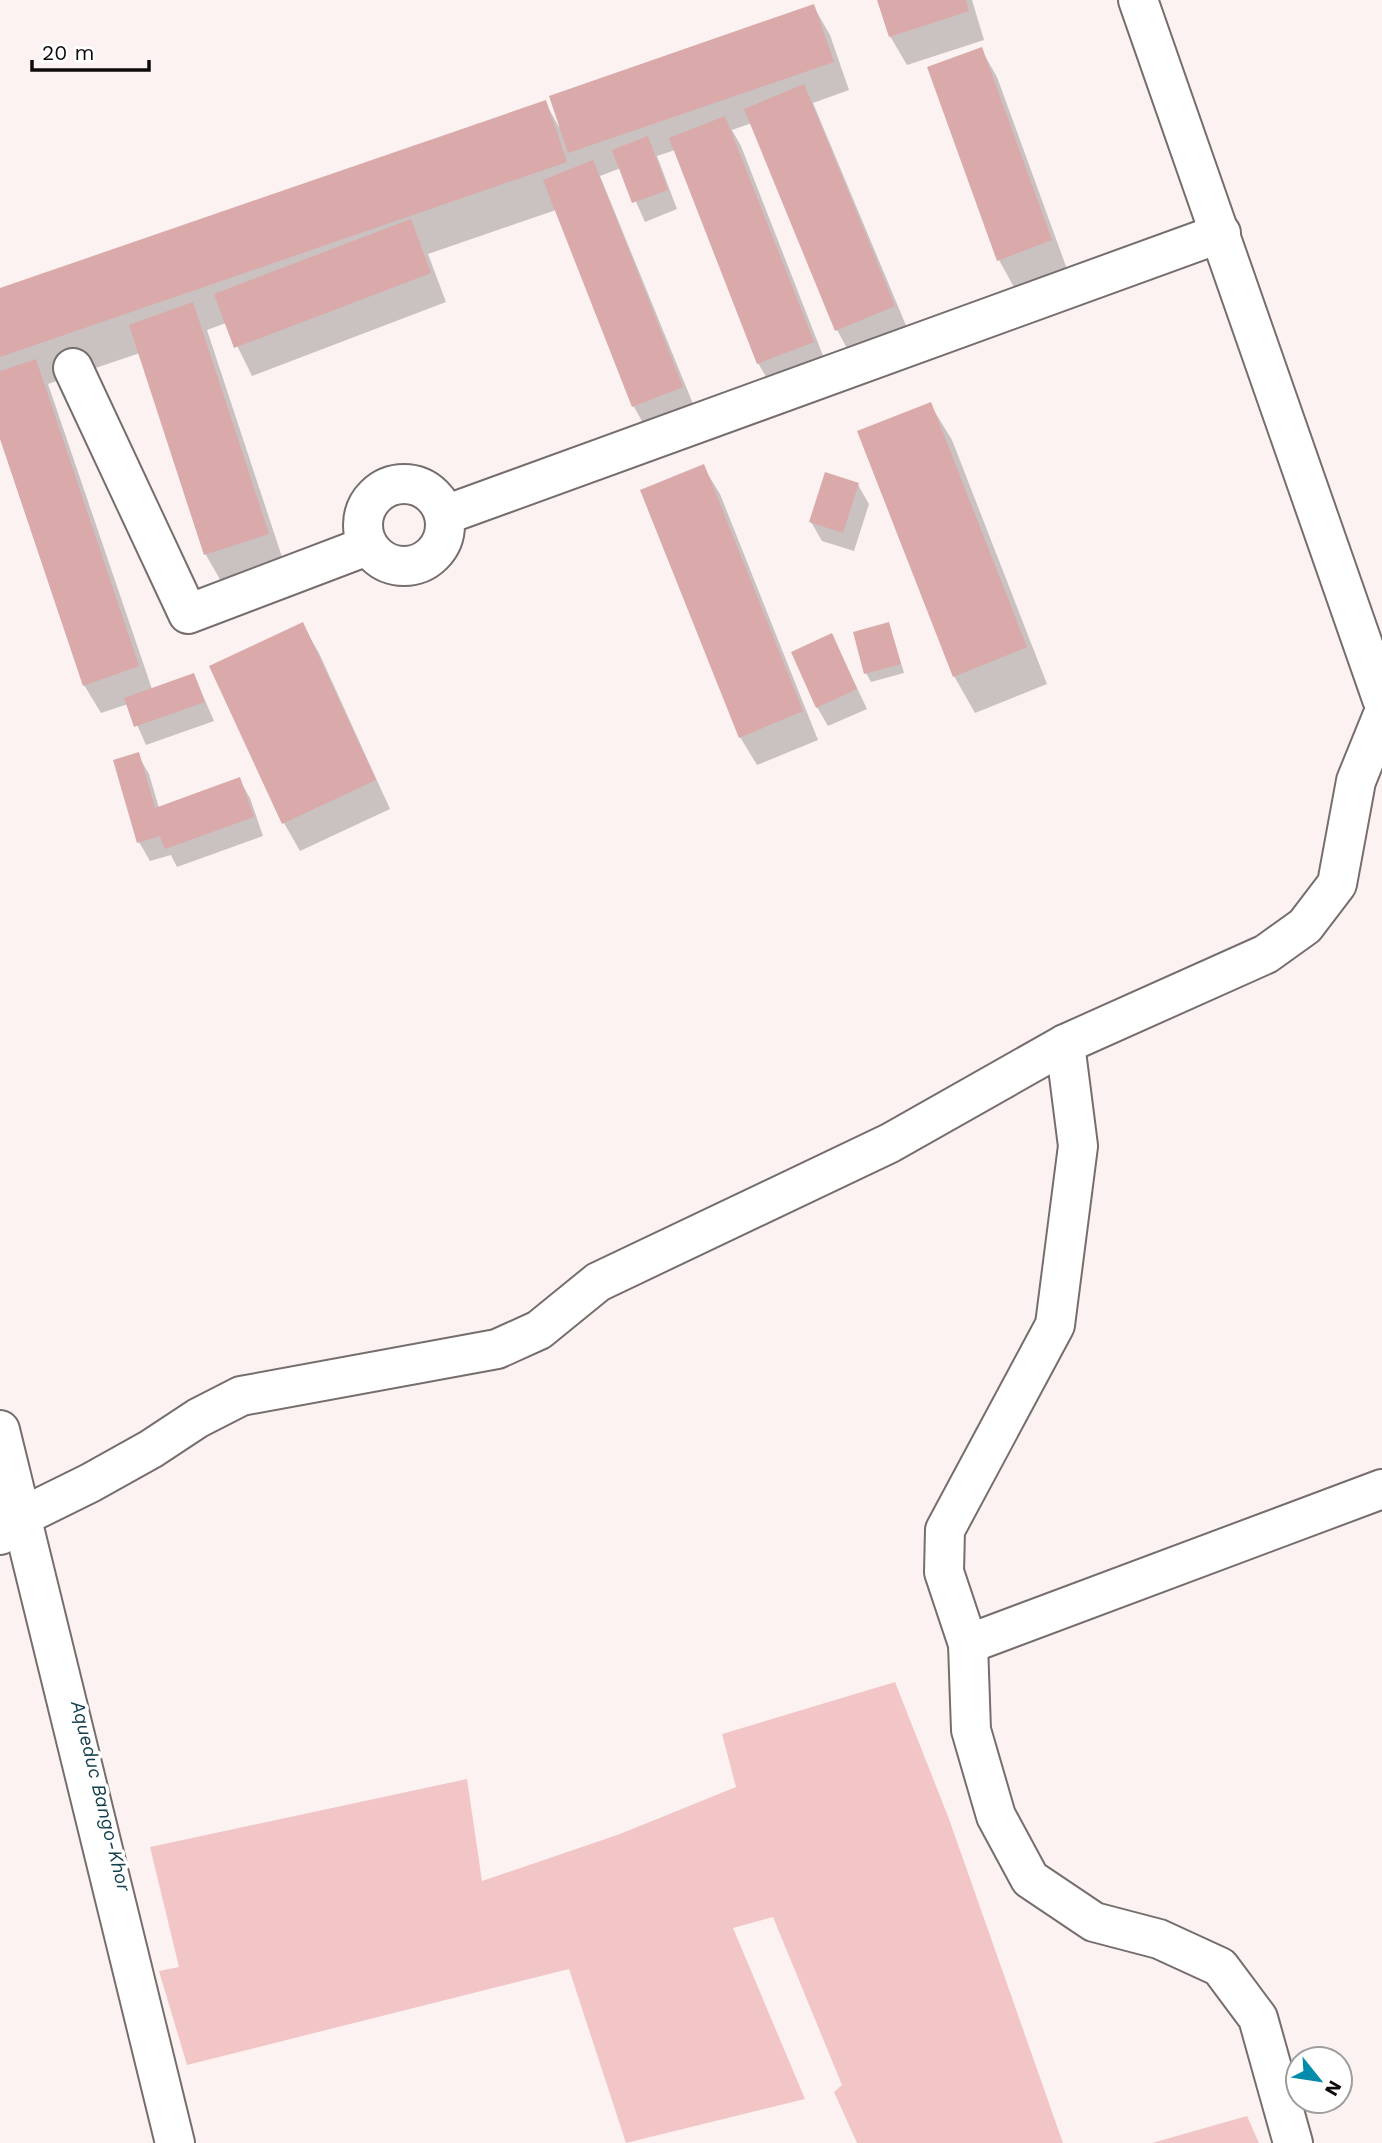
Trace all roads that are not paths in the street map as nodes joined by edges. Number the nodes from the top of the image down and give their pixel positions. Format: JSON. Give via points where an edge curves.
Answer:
{"nodes":[{"id":1,"x":1139,"y":0,"type":"edge"},
{"id":2,"x":1222,"y":233,"type":"junction"},
{"id":3,"x":73,"y":368,"type":"dead end"},
{"id":4,"x":445,"y":515,"type":"junction"},
{"id":5,"x":367,"y":545,"type":"junction"},
{"id":6,"x":1382,"y":699,"type":"edge"},
{"id":7,"x":1382,"y":717,"type":"edge"},
{"id":8,"x":1065,"y":1044,"type":"junction"},
{"id":9,"x":0,"y":1430,"type":"edge"},
{"id":10,"x":1382,"y":1489,"type":"edge"},
{"id":11,"x":10,"y":1526,"type":"edge"},
{"id":12,"x":968,"y":1644,"type":"junction"},
{"id":13,"x":1292,"y":2139,"type":"edge"},
{"id":14,"x":175,"y":2143,"type":"edge"}],
"edges":[{"from":1,"to":2,"type":"main road"},
{"from":2,"to":4,"type":"main road"},
{"from":2,"to":6,"type":"main road"},
{"from":3,"to":5,"type":"main road","via":[[188,614]]},
{"from":4,"to":5,"type":"main road","via":[[443,539],[419,564],[405,567],[385,562]]},
{"from":4,"to":5,"type":"main road","via":[[435,496],[416,485],[400,483],[381,489],[364,510]]},
{"from":7,"to":8,"type":"main road","via":[[1356,781],[1337,884],[1305,926],[1266,954]]},
{"from":8,"to":11,"type":"main road","via":[[890,1143],[598,1282],[539,1330],[497,1349],[242,1396]]},
{"from":8,"to":12,"type":"main road","via":[[1078,1146],[1055,1325],[945,1530],[944,1572]]},
{"from":9,"to":11,"type":"main road"},
{"from":10,"to":12,"type":"main road"},
{"from":11,"to":14,"type":"main road"},
{"from":12,"to":13,"type":"main road","via":[[971,1730],[996,1816],[1030,1879],[1094,1922],[1159,1939],[1220,1967],[1258,2018]]}]}
